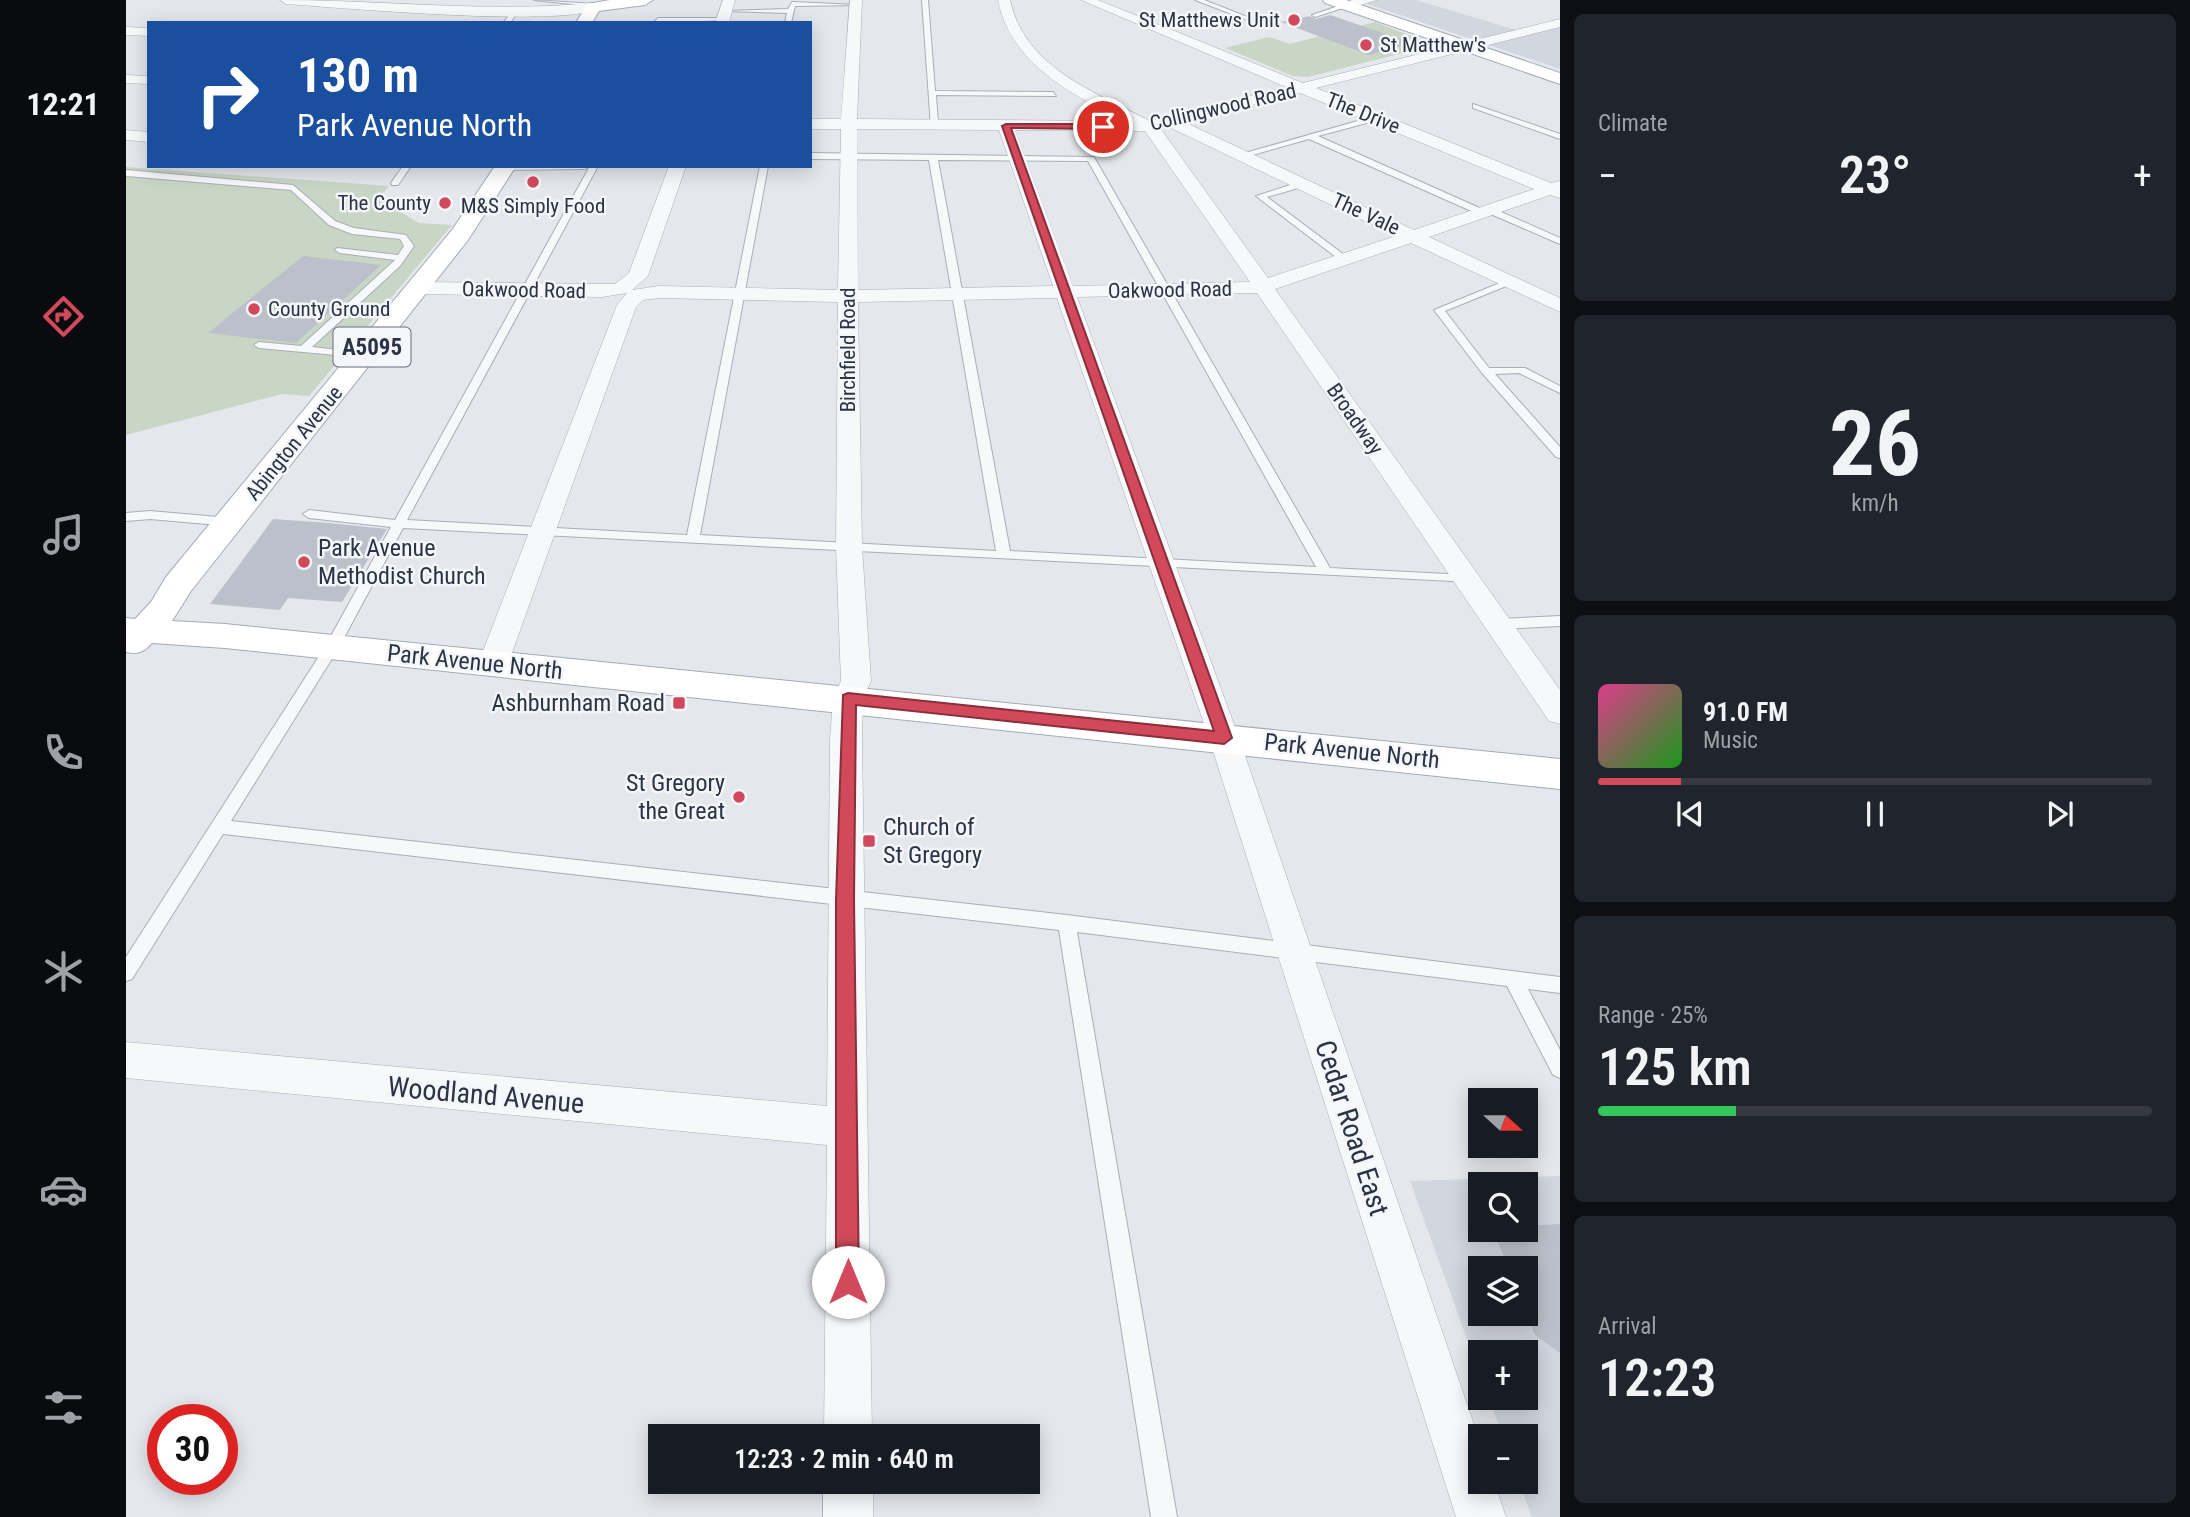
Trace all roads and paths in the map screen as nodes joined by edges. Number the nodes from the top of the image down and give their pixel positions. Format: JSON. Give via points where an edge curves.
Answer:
{"nodes":[{"id":1,"x":286,"y":0,"type":"edge"},
{"id":2,"x":537,"y":0,"type":"edge"},
{"id":3,"x":645,"y":0,"type":"edge"},
{"id":4,"x":925,"y":0,"type":"edge"},
{"id":5,"x":1004,"y":0,"type":"edge"},
{"id":6,"x":1087,"y":0,"type":"edge"},
{"id":7,"x":1198,"y":0,"type":"edge"},
{"id":8,"x":1371,"y":0,"type":"edge"},
{"id":9,"x":856,"y":2,"type":"edge"},
{"id":10,"x":1339,"y":3,"type":"edge"},
{"id":11,"x":592,"y":5,"type":"junction"},
{"id":12,"x":790,"y":11,"type":"junction"},
{"id":13,"x":725,"y":13,"type":"edge"},
{"id":14,"x":1315,"y":15,"type":"dead end"},
{"id":15,"x":510,"y":17,"type":"edge"},
{"id":16,"x":1252,"y":20,"type":"dead end"},
{"id":17,"x":585,"y":21,"type":"edge"},
{"id":18,"x":657,"y":21,"type":"edge"},
{"id":19,"x":788,"y":21,"type":"edge"},
{"id":20,"x":1560,"y":23,"type":"edge"},
{"id":21,"x":126,"y":31,"type":"edge"},
{"id":22,"x":147,"y":32,"type":"edge"},
{"id":23,"x":1463,"y":46,"type":"junction"},
{"id":24,"x":126,"y":79,"type":"edge"},
{"id":25,"x":1560,"y":79,"type":"edge"},
{"id":26,"x":147,"y":80,"type":"edge"},
{"id":27,"x":1302,"y":88,"type":"junction"},
{"id":28,"x":932,"y":93,"type":"junction"},
{"id":29,"x":1053,"y":94,"type":"dead end"},
{"id":30,"x":1476,"y":106,"type":"dead end"},
{"id":31,"x":1375,"y":118,"type":"junction"},
{"id":32,"x":812,"y":124,"type":"edge"},
{"id":33,"x":1160,"y":124,"type":"junction"},
{"id":34,"x":849,"y":125,"type":"junction"},
{"id":35,"x":934,"y":125,"type":"junction"},
{"id":36,"x":1006,"y":126,"type":"junction"},
{"id":37,"x":126,"y":135,"type":"edge"},
{"id":38,"x":1310,"y":136,"type":"junction"},
{"id":39,"x":147,"y":137,"type":"edge"},
{"id":40,"x":1560,"y":137,"type":"edge"},
{"id":41,"x":1242,"y":155,"type":"junction"},
{"id":42,"x":812,"y":156,"type":"edge"},
{"id":43,"x":849,"y":156,"type":"junction"},
{"id":44,"x":933,"y":157,"type":"junction"},
{"id":45,"x":1017,"y":158,"type":"junction"},
{"id":46,"x":406,"y":168,"type":"edge"},
{"id":47,"x":504,"y":168,"type":"edge"},
{"id":48,"x":593,"y":168,"type":"edge"},
{"id":49,"x":677,"y":168,"type":"edge"},
{"id":50,"x":764,"y":168,"type":"edge"},
{"id":51,"x":126,"y":173,"type":"edge"},
{"id":52,"x":395,"y":183,"type":"dead end"},
{"id":53,"x":1302,"y":184,"type":"junction"},
{"id":54,"x":1556,"y":190,"type":"edge"},
{"id":55,"x":1485,"y":211,"type":"junction"},
{"id":56,"x":1412,"y":236,"type":"junction"},
{"id":57,"x":1560,"y":241,"type":"edge"},
{"id":58,"x":340,"y":250,"type":"dead end"},
{"id":59,"x":401,"y":258,"type":"junction"},
{"id":60,"x":1344,"y":259,"type":"junction"},
{"id":61,"x":1511,"y":282,"type":"junction"},
{"id":62,"x":1262,"y":287,"type":"junction"},
{"id":63,"x":419,"y":288,"type":"junction"},
{"id":64,"x":527,"y":290,"type":"junction"},
{"id":65,"x":633,"y":290,"type":"junction"},
{"id":66,"x":1166,"y":290,"type":"junction"},
{"id":67,"x":1065,"y":292,"type":"junction"},
{"id":68,"x":739,"y":294,"type":"junction"},
{"id":69,"x":958,"y":294,"type":"junction"},
{"id":70,"x":848,"y":296,"type":"junction"},
{"id":71,"x":1560,"y":306,"type":"edge"},
{"id":72,"x":259,"y":345,"type":"dead end"},
{"id":73,"x":303,"y":350,"type":"junction"},
{"id":74,"x":365,"y":356,"type":"junction"},
{"id":75,"x":1486,"y":371,"type":"junction"},
{"id":76,"x":1560,"y":390,"type":"edge"},
{"id":77,"x":1560,"y":454,"type":"edge"},
{"id":78,"x":309,"y":514,"type":"dead end"},
{"id":79,"x":126,"y":517,"type":"edge"},
{"id":80,"x":230,"y":522,"type":"junction"},
{"id":81,"x":399,"y":524,"type":"junction"},
{"id":82,"x":542,"y":531,"type":"junction"},
{"id":83,"x":693,"y":539,"type":"junction"},
{"id":84,"x":849,"y":547,"type":"junction"},
{"id":85,"x":1004,"y":556,"type":"junction"},
{"id":86,"x":1161,"y":563,"type":"junction"},
{"id":87,"x":1326,"y":572,"type":"junction"},
{"id":88,"x":1467,"y":579,"type":"junction"},
{"id":89,"x":182,"y":580,"type":"junction"},
{"id":90,"x":1560,"y":621,"type":"edge"},
{"id":91,"x":1499,"y":624,"type":"junction"},
{"id":92,"x":131,"y":631,"type":"edge"},
{"id":93,"x":225,"y":636,"type":"junction"},
{"id":94,"x":331,"y":649,"type":"junction"},
{"id":95,"x":126,"y":659,"type":"edge"},
{"id":96,"x":493,"y":664,"type":"junction"},
{"id":97,"x":848,"y":699,"type":"junction"},
{"id":98,"x":1560,"y":713,"type":"edge"},
{"id":99,"x":1224,"y":738,"type":"junction"},
{"id":100,"x":1560,"y":774,"type":"edge"},
{"id":101,"x":221,"y":827,"type":"junction"},
{"id":102,"x":845,"y":900,"type":"junction"},
{"id":103,"x":1067,"y":923,"type":"junction"},
{"id":104,"x":1293,"y":952,"type":"junction"},
{"id":105,"x":126,"y":973,"type":"edge"},
{"id":106,"x":1512,"y":978,"type":"junction"},
{"id":107,"x":1560,"y":985,"type":"edge"},
{"id":108,"x":126,"y":1060,"type":"edge"},
{"id":109,"x":1560,"y":1069,"type":"edge"},
{"id":110,"x":847,"y":1127,"type":"junction"},
{"id":111,"x":848,"y":1424,"type":"edge"},
{"id":112,"x":848,"y":1494,"type":"edge"},
{"id":113,"x":848,"y":1517,"type":"edge"},
{"id":114,"x":1164,"y":1517,"type":"edge"},
{"id":115,"x":1481,"y":1517,"type":"edge"}],
"edges":[{"from":1,"to":15,"type":"street"},
{"from":2,"to":11,"type":"lane"},
{"from":3,"to":11,"type":"main road"},
{"from":4,"to":28,"type":"lane"},
{"from":5,"to":33,"type":"street","name":"The Vale","via":[[1009,22],[1036,58],[1081,90]]},
{"from":6,"to":27,"type":"street","name":"The Drive"},
{"from":7,"to":16,"type":"lane"},
{"from":8,"to":10,"type":"street"},
{"from":9,"to":12,"type":"lane","via":[[792,4]]},
{"from":9,"to":34,"type":"street","name":"Birchfield Road"},
{"from":10,"to":14,"type":"lane"},
{"from":10,"to":23,"type":"main road"},
{"from":11,"to":15,"type":"street"},
{"from":11,"to":17,"type":"main road"},
{"from":12,"to":13,"type":"lane"},
{"from":12,"to":19,"type":"lane"},
{"from":13,"to":18,"type":"lane"},
{"from":20,"to":23,"type":"street","name":"Collingwood Road"},
{"from":21,"to":22,"type":"street"},
{"from":23,"to":25,"type":"main road"},
{"from":23,"to":27,"type":"street","name":"Collingwood Road"},
{"from":24,"to":26,"type":"street"},
{"from":27,"to":31,"type":"street","name":"The Drive"},
{"from":27,"to":33,"type":"street","name":"Collingwood Road"},
{"from":28,"to":29,"type":"lane"},
{"from":28,"to":35,"type":"lane"},
{"from":30,"to":40,"type":"lane"},
{"from":31,"to":38,"type":"lane"},
{"from":31,"to":54,"type":"street","name":"The Drive"},
{"from":32,"to":34,"type":"street","name":"Collingwood Road"},
{"from":33,"to":36,"type":"street","name":"Collingwood Road"},
{"from":33,"to":41,"type":"street","name":"The Vale"},
{"from":33,"to":62,"type":"street","name":"Broadway","via":[[1154,130]]},
{"from":34,"to":35,"type":"street","name":"Collingwood Road"},
{"from":34,"to":43,"type":"street","name":"Birchfield Road"},
{"from":35,"to":36,"type":"street","name":"Collingwood Road"},
{"from":36,"to":45,"type":"street","name":"Cedar Road East"},
{"from":37,"to":39,"type":"street"},
{"from":38,"to":41,"type":"lane"},
{"from":38,"to":55,"type":"lane"},
{"from":41,"to":53,"type":"street","name":"The Vale"},
{"from":42,"to":43,"type":"lane"},
{"from":43,"to":44,"type":"lane"},
{"from":43,"to":70,"type":"street","name":"Birchfield Road"},
{"from":44,"to":45,"type":"lane"},
{"from":44,"to":69,"type":"lane"},
{"from":45,"to":66,"type":"lane","via":[[1091,159]]},
{"from":45,"to":67,"type":"street","name":"Cedar Road East"},
{"from":46,"to":52,"type":"lane"},
{"from":47,"to":63,"type":"main road","name":"Abington Avenue","number":"A5095"},
{"from":48,"to":64,"type":"lane"},
{"from":49,"to":65,"type":"street"},
{"from":50,"to":68,"type":"lane"},
{"from":51,"to":59,"type":"lane","via":[[293,188],[332,223],[352,231],[403,237],[409,246]]},
{"from":53,"to":56,"type":"street","name":"The Vale"},
{"from":53,"to":60,"type":"lane","via":[[1260,196]]},
{"from":54,"to":55,"type":"street","name":"Oakwood Road"},
{"from":55,"to":56,"type":"street","name":"Oakwood Road"},
{"from":55,"to":57,"type":"lane"},
{"from":56,"to":60,"type":"street","name":"Oakwood Road"},
{"from":56,"to":61,"type":"street","name":"The Vale"},
{"from":58,"to":59,"type":"lane"},
{"from":59,"to":73,"type":"lane"},
{"from":60,"to":62,"type":"street","name":"Oakwood Road"},
{"from":61,"to":71,"type":"street","name":"The Vale"},
{"from":61,"to":75,"type":"lane","via":[[1439,310]]},
{"from":62,"to":66,"type":"street","name":"Oakwood Road"},
{"from":62,"to":88,"type":"street","name":"Broadway"},
{"from":63,"to":64,"type":"street","name":"Oakwood Road"},
{"from":63,"to":74,"type":"main road","name":"Abington Avenue","number":"A5095"},
{"from":64,"to":65,"type":"street","name":"Oakwood Road"},
{"from":64,"to":81,"type":"lane"},
{"from":65,"to":68,"type":"street","name":"Oakwood Road"},
{"from":65,"to":82,"type":"street"},
{"from":66,"to":67,"type":"street","name":"Oakwood Road"},
{"from":66,"to":87,"type":"lane"},
{"from":67,"to":69,"type":"street","name":"Oakwood Road"},
{"from":67,"to":86,"type":"street","name":"Cedar Road East"},
{"from":68,"to":70,"type":"street","name":"Oakwood Road"},
{"from":68,"to":83,"type":"lane"},
{"from":69,"to":70,"type":"street","name":"Oakwood Road"},
{"from":69,"to":85,"type":"lane"},
{"from":70,"to":84,"type":"street","name":"Birchfield Road"},
{"from":72,"to":73,"type":"lane"},
{"from":73,"to":74,"type":"lane"},
{"from":74,"to":80,"type":"main road","name":"Abington Avenue","number":"A5095"},
{"from":75,"to":76,"type":"lane","via":[[1521,370]]},
{"from":75,"to":77,"type":"lane"},
{"from":78,"to":81,"type":"lane"},
{"from":79,"to":80,"type":"lane"},
{"from":80,"to":89,"type":"main road","name":"Abington Avenue","number":"A5095"},
{"from":81,"to":82,"type":"lane"},
{"from":81,"to":94,"type":"lane"},
{"from":82,"to":83,"type":"lane"},
{"from":82,"to":96,"type":"street"},
{"from":83,"to":84,"type":"lane"},
{"from":84,"to":85,"type":"lane"},
{"from":84,"to":97,"type":"street","name":"Birchfield Road","via":[[856,681]]},
{"from":85,"to":86,"type":"lane"},
{"from":86,"to":87,"type":"lane"},
{"from":86,"to":99,"type":"street","name":"Cedar Road East"},
{"from":87,"to":88,"type":"lane"},
{"from":88,"to":91,"type":"street","name":"Broadway"},
{"from":89,"to":92,"type":"main road","name":"Abington Avenue","number":"A5095","via":[[163,610]]},
{"from":89,"to":93,"type":"main road","via":[[184,615],[197,626]]},
{"from":90,"to":91,"type":"lane"},
{"from":91,"to":98,"type":"street","name":"Broadway"},
{"from":92,"to":93,"type":"main road"},
{"from":93,"to":94,"type":"main road","name":"Park Avenue North"},
{"from":93,"to":95,"type":"main road","via":[[170,644]]},
{"from":94,"to":96,"type":"main road","name":"Park Avenue North"},
{"from":94,"to":101,"type":"lane"},
{"from":96,"to":97,"type":"main road","name":"Park Avenue North"},
{"from":97,"to":99,"type":"main road","name":"Park Avenue North"},
{"from":97,"to":102,"type":"street","name":"Birchfield Road"},
{"from":99,"to":100,"type":"main road","name":"Park Avenue North"},
{"from":99,"to":104,"type":"street","name":"Cedar Road East"},
{"from":101,"to":102,"type":"lane"},
{"from":101,"to":105,"type":"lane"},
{"from":102,"to":103,"type":"lane"},
{"from":102,"to":110,"type":"street","name":"Birchfield Road"},
{"from":103,"to":104,"type":"lane"},
{"from":103,"to":114,"type":"lane"},
{"from":104,"to":106,"type":"lane"},
{"from":104,"to":115,"type":"street","name":"Cedar Road East"},
{"from":106,"to":107,"type":"lane"},
{"from":106,"to":109,"type":"lane"},
{"from":108,"to":110,"type":"street","name":"Woodland Avenue"},
{"from":110,"to":111,"type":"street","name":"Birchfield Road"},
{"from":112,"to":113,"type":"street"}]}
